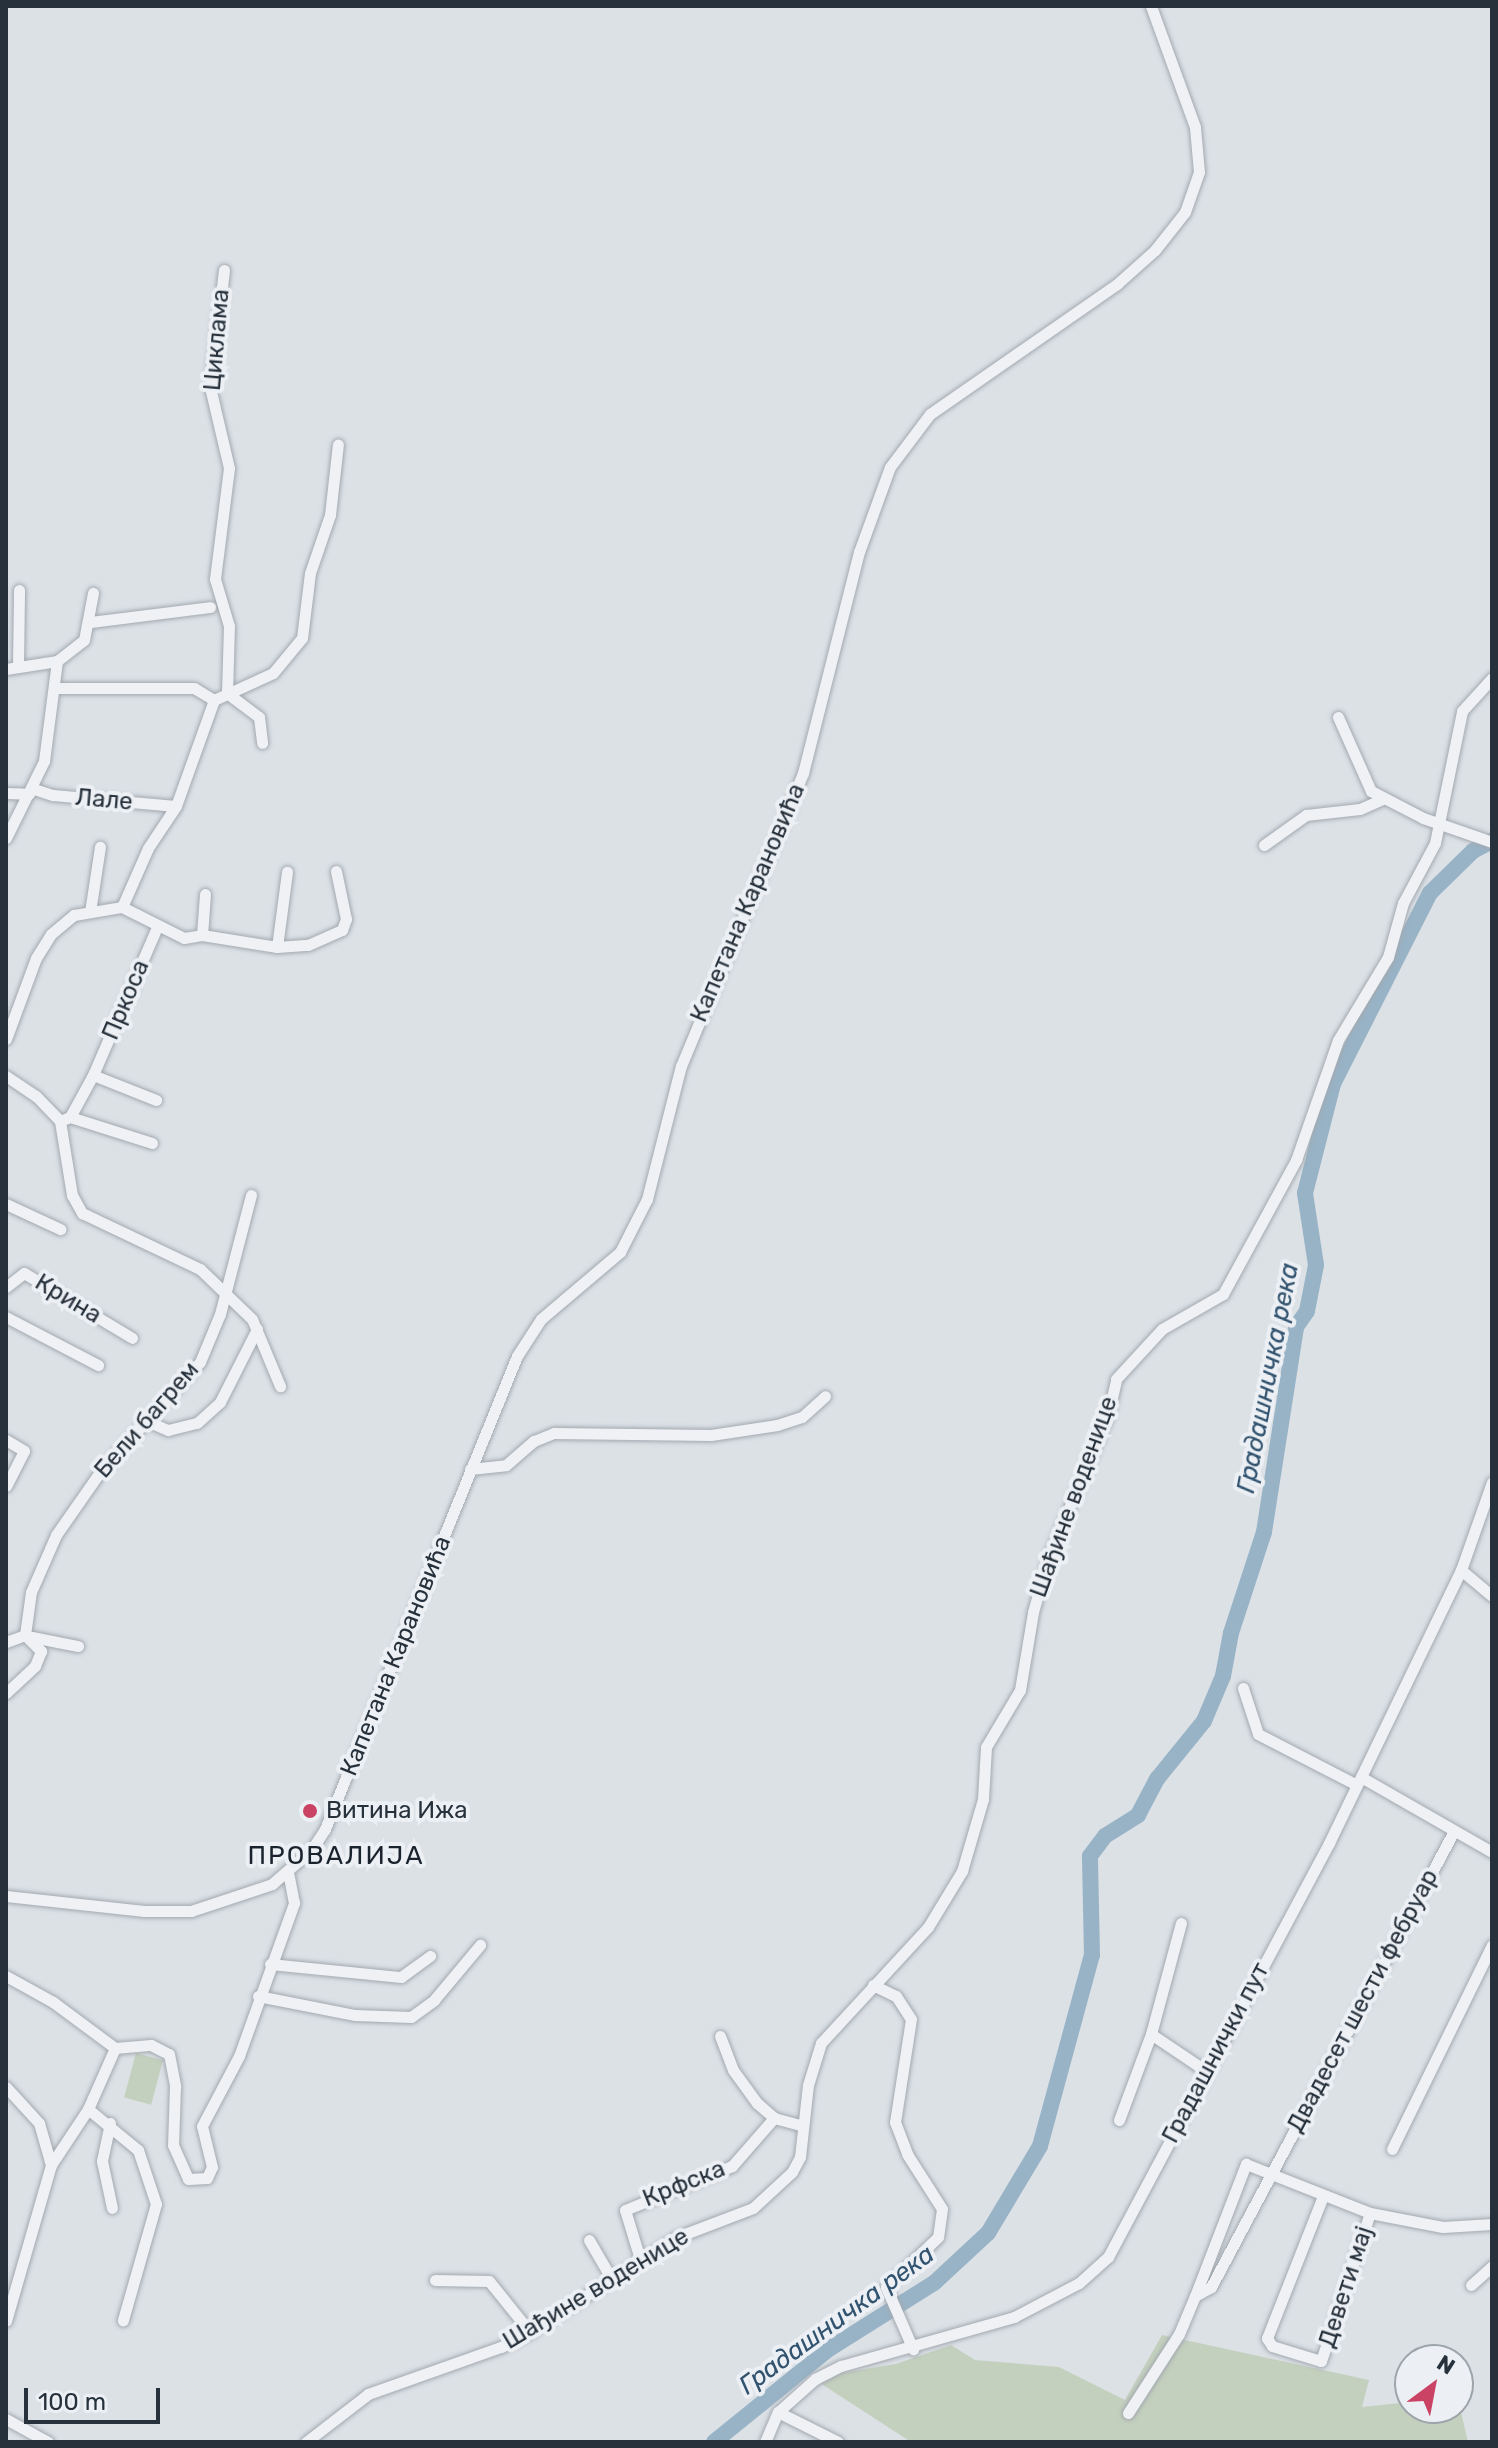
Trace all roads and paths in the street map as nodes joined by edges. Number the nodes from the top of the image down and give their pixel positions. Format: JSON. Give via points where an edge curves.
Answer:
{"nodes":[{"id":1,"x":1151,"y":6,"type":"edge"},
{"id":2,"x":224,"y":270,"type":"dead end"},
{"id":3,"x":338,"y":444,"type":"dead end"},
{"id":4,"x":19,"y":590,"type":"dead end"},
{"id":5,"x":93,"y":593,"type":"dead end"},
{"id":6,"x":210,"y":607,"type":"dead end"},
{"id":7,"x":90,"y":622,"type":"junction"},
{"id":8,"x":57,"y":661,"type":"junction"},
{"id":9,"x":12,"y":667,"type":"edge"},
{"id":10,"x":1492,"y":678,"type":"edge"},
{"id":11,"x":55,"y":688,"type":"junction"},
{"id":12,"x":227,"y":693,"type":"junction"},
{"id":13,"x":214,"y":700,"type":"junction"},
{"id":14,"x":1338,"y":717,"type":"dead end"},
{"id":15,"x":262,"y":743,"type":"dead end"},
{"id":16,"x":31,"y":791,"type":"junction"},
{"id":17,"x":6,"y":793,"type":"edge"},
{"id":18,"x":1382,"y":799,"type":"junction"},
{"id":19,"x":176,"y":806,"type":"junction"},
{"id":20,"x":1439,"y":821,"type":"junction"},
{"id":21,"x":6,"y":838,"type":"edge"},
{"id":22,"x":1492,"y":842,"type":"edge"},
{"id":23,"x":1264,"y":845,"type":"dead end"},
{"id":24,"x":100,"y":847,"type":"dead end"},
{"id":25,"x":336,"y":871,"type":"dead end"},
{"id":26,"x":287,"y":872,"type":"dead end"},
{"id":27,"x":205,"y":894,"type":"dead end"},
{"id":28,"x":122,"y":907,"type":"junction"},
{"id":29,"x":90,"y":912,"type":"junction"},
{"id":30,"x":158,"y":925,"type":"junction"},
{"id":31,"x":202,"y":935,"type":"junction"},
{"id":32,"x":277,"y":947,"type":"junction"},
{"id":33,"x":6,"y":1039,"type":"edge"},
{"id":34,"x":93,"y":1075,"type":"junction"},
{"id":35,"x":6,"y":1076,"type":"edge"},
{"id":36,"x":156,"y":1100,"type":"dead end"},
{"id":37,"x":65,"y":1119,"type":"junction"},
{"id":38,"x":152,"y":1143,"type":"dead end"},
{"id":39,"x":251,"y":1195,"type":"dead end"},
{"id":40,"x":6,"y":1204,"type":"edge"},
{"id":41,"x":60,"y":1229,"type":"dead end"},
{"id":42,"x":6,"y":1287,"type":"edge"},
{"id":43,"x":226,"y":1294,"type":"junction"},
{"id":44,"x":6,"y":1317,"type":"edge"},
{"id":45,"x":257,"y":1329,"type":"junction"},
{"id":46,"x":132,"y":1338,"type":"dead end"},
{"id":47,"x":98,"y":1365,"type":"dead end"},
{"id":48,"x":280,"y":1386,"type":"dead end"},
{"id":49,"x":825,"y":1396,"type":"dead end"},
{"id":50,"x":149,"y":1422,"type":"junction"},
{"id":51,"x":6,"y":1440,"type":"edge"},
{"id":52,"x":470,"y":1469,"type":"junction"},
{"id":53,"x":1492,"y":1482,"type":"edge"},
{"id":54,"x":6,"y":1486,"type":"edge"},
{"id":55,"x":1461,"y":1570,"type":"junction"},
{"id":56,"x":1492,"y":1596,"type":"edge"},
{"id":57,"x":28,"y":1636,"type":"junction"},
{"id":58,"x":7,"y":1639,"type":"edge"},
{"id":59,"x":78,"y":1646,"type":"dead end"},
{"id":60,"x":1243,"y":1688,"type":"dead end"},
{"id":61,"x":6,"y":1693,"type":"edge"},
{"id":62,"x":1359,"y":1781,"type":"junction"},
{"id":63,"x":1454,"y":1831,"type":"junction"},
{"id":64,"x":1492,"y":1852,"type":"edge"},
{"id":65,"x":288,"y":1873,"type":"junction"},
{"id":66,"x":6,"y":1896,"type":"edge"},
{"id":67,"x":1181,"y":1923,"type":"dead end"},
{"id":68,"x":480,"y":1945,"type":"dead end"},
{"id":69,"x":1492,"y":1945,"type":"edge"},
{"id":70,"x":430,"y":1956,"type":"dead end"},
{"id":71,"x":270,"y":1964,"type":"junction"},
{"id":72,"x":6,"y":1976,"type":"edge"},
{"id":73,"x":873,"y":1985,"type":"junction"},
{"id":74,"x":258,"y":1996,"type":"junction"},
{"id":75,"x":1151,"y":2034,"type":"junction"},
{"id":76,"x":720,"y":2036,"type":"dead end"},
{"id":77,"x":115,"y":2048,"type":"junction"},
{"id":78,"x":1206,"y":2071,"type":"junction"},
{"id":79,"x":6,"y":2087,"type":"edge"},
{"id":80,"x":88,"y":2109,"type":"junction"},
{"id":81,"x":774,"y":2118,"type":"junction"},
{"id":82,"x":1119,"y":2120,"type":"dead end"},
{"id":83,"x":110,"y":2123,"type":"junction"},
{"id":84,"x":803,"y":2126,"type":"junction"},
{"id":85,"x":1392,"y":2149,"type":"dead end"},
{"id":86,"x":51,"y":2165,"type":"junction"},
{"id":87,"x":1272,"y":2171,"type":"junction"},
{"id":88,"x":1323,"y":2196,"type":"junction"},
{"id":89,"x":112,"y":2208,"type":"dead end"},
{"id":90,"x":1370,"y":2213,"type":"junction"},
{"id":91,"x":1492,"y":2224,"type":"edge"},
{"id":92,"x":589,"y":2240,"type":"dead end"},
{"id":93,"x":640,"y":2259,"type":"junction"},
{"id":94,"x":1492,"y":2266,"type":"edge"},
{"id":95,"x":611,"y":2278,"type":"junction"},
{"id":96,"x":435,"y":2280,"type":"dead end"},
{"id":97,"x":1471,"y":2285,"type":"dead end"},
{"id":98,"x":1195,"y":2296,"type":"junction"},
{"id":99,"x":123,"y":2320,"type":"dead end"},
{"id":100,"x":6,"y":2321,"type":"edge"},
{"id":101,"x":530,"y":2332,"type":"junction"},
{"id":102,"x":913,"y":2349,"type":"junction"},
{"id":103,"x":778,"y":2412,"type":"junction"},
{"id":104,"x":1128,"y":2413,"type":"dead end"},
{"id":105,"x":6,"y":2419,"type":"edge"},
{"id":106,"x":48,"y":2442,"type":"edge"},
{"id":107,"x":306,"y":2442,"type":"edge"},
{"id":108,"x":765,"y":2442,"type":"edge"},
{"id":109,"x":838,"y":2442,"type":"edge"}],
"edges":[{"from":1,"to":52,"type":"street","name":"Капетана Карановића","via":[[1195,127],[1199,172],[1185,212],[1155,250],[1117,284],[930,414],[890,467],[859,552],[803,773],[681,1066],[647,1199],[620,1252],[528,1335]]},
{"from":2,"to":12,"type":"street","name":"Циклама","via":[[210,387],[229,468],[215,547],[215,579],[229,626]]},
{"from":3,"to":12,"type":"street","via":[[332,504],[310,573],[302,638],[273,673]]},
{"from":4,"to":9,"type":"street"},
{"from":5,"to":7,"type":"street"},
{"from":6,"to":7,"type":"street"},
{"from":7,"to":8,"type":"street","via":[[75,651]]},
{"from":8,"to":9,"type":"street"},
{"from":8,"to":11,"type":"street"},
{"from":10,"to":20,"type":"street","name":"Шађине воденице","via":[[1462,711]]},
{"from":11,"to":13,"type":"street","via":[[194,688]]},
{"from":11,"to":16,"type":"street","via":[[44,761]]},
{"from":12,"to":13,"type":"street"},
{"from":12,"to":15,"type":"street","via":[[259,717]]},
{"from":13,"to":19,"type":"street"},
{"from":14,"to":18,"type":"street","via":[[1364,779]]},
{"from":16,"to":17,"type":"street","name":"Лале"},
{"from":16,"to":19,"type":"street","name":"Лале"},
{"from":16,"to":21,"type":"street"},
{"from":18,"to":20,"type":"street"},
{"from":18,"to":23,"type":"street","via":[[1360,809],[1306,815]]},
{"from":19,"to":28,"type":"street","via":[[148,848]]},
{"from":20,"to":22,"type":"street"},
{"from":20,"to":73,"type":"street","name":"Шађине воденице","via":[[1435,843],[1403,903],[1388,957],[1338,1040],[1296,1160],[1223,1294],[1162,1329],[1116,1379],[1108,1415],[1049,1556],[1020,1690],[986,1747],[983,1799],[962,1871],[928,1927]]},
{"from":24,"to":29,"type":"street"},
{"from":25,"to":32,"type":"street","via":[[346,919],[342,930],[308,945]]},
{"from":26,"to":32,"type":"street"},
{"from":27,"to":31,"type":"street"},
{"from":28,"to":29,"type":"street"},
{"from":28,"to":30,"type":"street"},
{"from":29,"to":33,"type":"street","via":[[74,915],[51,934]]},
{"from":30,"to":31,"type":"street","via":[[188,939]]},
{"from":30,"to":34,"type":"street","name":"Пркоса"},
{"from":31,"to":32,"type":"street"},
{"from":34,"to":36,"type":"street"},
{"from":34,"to":37,"type":"street","name":"Пркоса"},
{"from":35,"to":37,"type":"street"},
{"from":37,"to":38,"type":"street"},
{"from":37,"to":43,"type":"street","via":[[72,1195],[82,1213],[185,1258]]},
{"from":39,"to":43,"type":"street","name":"Бели багрем"},
{"from":40,"to":41,"type":"street"},
{"from":42,"to":46,"type":"street","name":"Крина","via":[[24,1273]]},
{"from":43,"to":45,"type":"street"},
{"from":43,"to":50,"type":"street","name":"Бели багрем","via":[[200,1362]]},
{"from":44,"to":47,"type":"street","name":"Крина"},
{"from":45,"to":48,"type":"street"},
{"from":45,"to":50,"type":"street","via":[[220,1402],[197,1423],[168,1430]]},
{"from":49,"to":52,"type":"street","via":[[802,1417],[777,1425],[711,1435],[554,1433],[534,1441],[506,1465]]},
{"from":50,"to":57,"type":"street","name":"Бели багрем","via":[[102,1469],[56,1535],[31,1592]]},
{"from":51,"to":54,"type":"street","via":[[24,1451]]},
{"from":52,"to":65,"type":"street","name":"Капетана Карановића","via":[[339,1799],[312,1849]]},
{"from":53,"to":55,"type":"street","name":"Градашнички пут"},
{"from":55,"to":56,"type":"street"},
{"from":55,"to":62,"type":"street","name":"Градашнички пут"},
{"from":57,"to":58,"type":"street"},
{"from":57,"to":59,"type":"street"},
{"from":57,"to":61,"type":"street","via":[[39,1657]]},
{"from":60,"to":62,"type":"street","via":[[1258,1734]]},
{"from":62,"to":63,"type":"street"},
{"from":62,"to":78,"type":"street","name":"Градашнички пут"},
{"from":63,"to":64,"type":"street"},
{"from":63,"to":87,"type":"street","name":"Двадесет шести фебруар"},
{"from":65,"to":66,"type":"street","name":"Капетана Карановића","via":[[223,1902],[169,1913]]},
{"from":65,"to":71,"type":"street","via":[[294,1903]]},
{"from":67,"to":75,"type":"street"},
{"from":68,"to":74,"type":"street","via":[[434,2000],[411,2017],[355,2015]]},
{"from":69,"to":85,"type":"street"},
{"from":70,"to":71,"type":"street","via":[[401,1977]]},
{"from":71,"to":74,"type":"street"},
{"from":72,"to":77,"type":"street","via":[[53,2002]]},
{"from":73,"to":84,"type":"street","name":"Шађине воденице","via":[[821,2043]]},
{"from":73,"to":102,"type":"street","via":[[896,1996],[911,2019],[895,2122],[907,2154],[942,2209],[943,2224],[929,2250],[886,2287]]},
{"from":74,"to":77,"type":"street","via":[[239,2056],[202,2126],[212,2167],[203,2180],[188,2179],[173,2145],[175,2086],[169,2054],[151,2045]]},
{"from":75,"to":78,"type":"street"},
{"from":75,"to":82,"type":"street"},
{"from":76,"to":81,"type":"street","via":[[743,2087]]},
{"from":77,"to":80,"type":"street"},
{"from":78,"to":102,"type":"street","name":"Градашнички пут","via":[[1117,2242],[1095,2271],[1014,2317]]},
{"from":79,"to":86,"type":"street","via":[[39,2123]]},
{"from":80,"to":83,"type":"street"},
{"from":80,"to":86,"type":"street"},
{"from":81,"to":84,"type":"street"},
{"from":81,"to":93,"type":"street","name":"Крфска","via":[[732,2166],[625,2210]]},
{"from":83,"to":89,"type":"street","via":[[102,2161]]},
{"from":83,"to":99,"type":"street","via":[[138,2150],[156,2204]]},
{"from":84,"to":93,"type":"street","name":"Шађине воденице","via":[[796,2164],[764,2200]]},
{"from":86,"to":100,"type":"street"},
{"from":87,"to":88,"type":"street"},
{"from":87,"to":98,"type":"street","name":"Двадесет шести фебруар","via":[[1211,2287]]},
{"from":87,"to":98,"type":"street","via":[[1246,2164]]},
{"from":88,"to":90,"type":"street"},
{"from":88,"to":90,"type":"street","name":"Девети мај","via":[[1267,2338],[1272,2346],[1321,2361]]},
{"from":90,"to":91,"type":"street","via":[[1443,2227]]},
{"from":92,"to":95,"type":"street"},
{"from":93,"to":95,"type":"street","name":"Шађине воденице"},
{"from":94,"to":97,"type":"street"},
{"from":95,"to":101,"type":"street","name":"Шађине воденице"},
{"from":96,"to":101,"type":"street","via":[[489,2281]]},
{"from":98,"to":104,"type":"street","name":"Двадесет шести фебруар","via":[[1179,2334]]},
{"from":101,"to":107,"type":"street","name":"Шађине воденице","via":[[368,2394]]},
{"from":102,"to":103,"type":"street","name":"Градашнички пут","via":[[833,2369]]},
{"from":103,"to":108,"type":"street","name":"Градашнички пут"},
{"from":103,"to":109,"type":"street"},
{"from":105,"to":106,"type":"street"}]}
